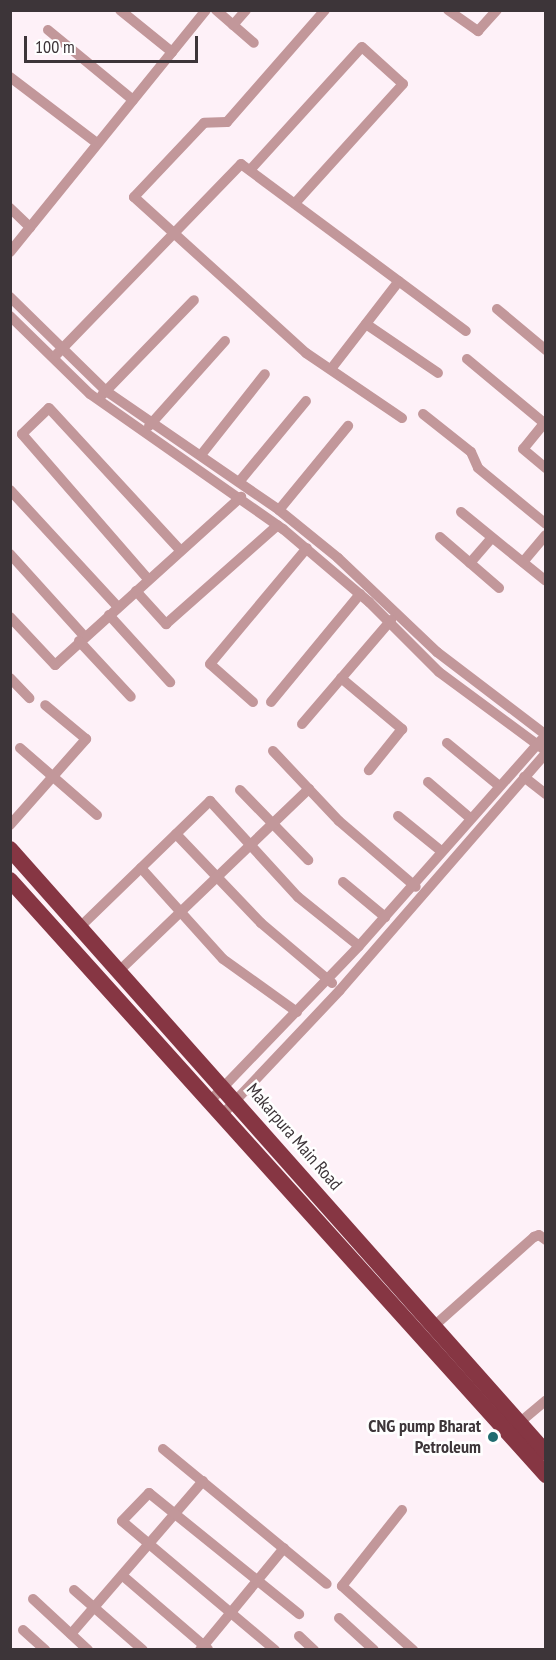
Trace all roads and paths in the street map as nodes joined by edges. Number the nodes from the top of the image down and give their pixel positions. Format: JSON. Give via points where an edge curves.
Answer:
{"nodes":[{"id":1,"x":120,"y":10,"type":"edge"},
{"id":2,"x":206,"y":10,"type":"edge"},
{"id":3,"x":216,"y":10,"type":"edge"},
{"id":4,"x":246,"y":10,"type":"edge"},
{"id":5,"x":325,"y":10,"type":"edge"},
{"id":6,"x":448,"y":10,"type":"edge"},
{"id":7,"x":497,"y":10,"type":"edge"},
{"id":8,"x":233,"y":25,"type":"junction"},
{"id":9,"x":48,"y":30,"type":"dead end"},
{"id":10,"x":254,"y":43,"type":"dead end"},
{"id":11,"x":172,"y":52,"type":"junction"},
{"id":12,"x":10,"y":77,"type":"edge"},
{"id":13,"x":133,"y":100,"type":"junction"},
{"id":14,"x":97,"y":143,"type":"junction"},
{"id":15,"x":250,"y":170,"type":"junction"},
{"id":16,"x":295,"y":203,"type":"junction"},
{"id":17,"x":10,"y":208,"type":"edge"},
{"id":18,"x":30,"y":227,"type":"junction"},
{"id":19,"x":175,"y":234,"type":"junction"},
{"id":20,"x":10,"y":252,"type":"edge"},
{"id":21,"x":399,"y":281,"type":"junction"},
{"id":22,"x":10,"y":297,"type":"edge"},
{"id":23,"x":194,"y":300,"type":"dead end"},
{"id":24,"x":497,"y":309,"type":"dead end"},
{"id":25,"x":10,"y":316,"type":"edge"},
{"id":26,"x":366,"y":324,"type":"junction"},
{"id":27,"x":466,"y":331,"type":"dead end"},
{"id":28,"x":225,"y":340,"type":"dead end"},
{"id":29,"x":546,"y":350,"type":"edge"},
{"id":30,"x":57,"y":354,"type":"junction"},
{"id":31,"x":467,"y":359,"type":"dead end"},
{"id":32,"x":331,"y":369,"type":"junction"},
{"id":33,"x":438,"y":373,"type":"dead end"},
{"id":34,"x":265,"y":374,"type":"dead end"},
{"id":35,"x":102,"y":396,"type":"junction"},
{"id":36,"x":306,"y":401,"type":"dead end"},
{"id":37,"x":423,"y":414,"type":"dead end"},
{"id":38,"x":402,"y":418,"type":"dead end"},
{"id":39,"x":545,"y":422,"type":"edge"},
{"id":40,"x":149,"y":426,"type":"junction"},
{"id":41,"x":348,"y":426,"type":"dead end"},
{"id":42,"x":201,"y":455,"type":"junction"},
{"id":43,"x":546,"y":468,"type":"edge"},
{"id":44,"x":239,"y":482,"type":"junction"},
{"id":45,"x":10,"y":490,"type":"edge"},
{"id":46,"x":241,"y":497,"type":"junction"},
{"id":47,"x":279,"y":510,"type":"junction"},
{"id":48,"x":461,"y":512,"type":"dead end"},
{"id":49,"x":546,"y":524,"type":"edge"},
{"id":50,"x":278,"y":525,"type":"junction"},
{"id":51,"x":546,"y":535,"type":"edge"},
{"id":52,"x":440,"y":537,"type":"dead end"},
{"id":53,"x":492,"y":538,"type":"junction"},
{"id":54,"x":307,"y":548,"type":"junction"},
{"id":55,"x":180,"y":550,"type":"junction"},
{"id":56,"x":10,"y":554,"type":"edge"},
{"id":57,"x":338,"y":558,"type":"junction"},
{"id":58,"x":523,"y":562,"type":"junction"},
{"id":59,"x":471,"y":563,"type":"junction"},
{"id":60,"x":330,"y":568,"type":"junction"},
{"id":61,"x":148,"y":579,"type":"junction"},
{"id":62,"x":546,"y":581,"type":"edge"},
{"id":63,"x":499,"y":588,"type":"dead end"},
{"id":64,"x":136,"y":591,"type":"junction"},
{"id":65,"x":360,"y":594,"type":"junction"},
{"id":66,"x":118,"y":607,"type":"junction"},
{"id":67,"x":396,"y":614,"type":"junction"},
{"id":68,"x":109,"y":615,"type":"junction"},
{"id":69,"x":10,"y":617,"type":"edge"},
{"id":70,"x":388,"y":623,"type":"junction"},
{"id":71,"x":82,"y":639,"type":"junction"},
{"id":72,"x":10,"y":678,"type":"edge"},
{"id":73,"x":341,"y":678,"type":"junction"},
{"id":74,"x":170,"y":682,"type":"dead end"},
{"id":75,"x":131,"y":697,"type":"dead end"},
{"id":76,"x":29,"y":698,"type":"dead end"},
{"id":77,"x":253,"y":702,"type":"dead end"},
{"id":78,"x":271,"y":702,"type":"dead end"},
{"id":79,"x":45,"y":705,"type":"dead end"},
{"id":80,"x":302,"y":724,"type":"dead end"},
{"id":81,"x":542,"y":738,"type":"edge"},
{"id":82,"x":447,"y":743,"type":"dead end"},
{"id":83,"x":20,"y":748,"type":"dead end"},
{"id":84,"x":273,"y":751,"type":"dead end"},
{"id":85,"x":546,"y":752,"type":"edge"},
{"id":86,"x":369,"y":770,"type":"dead end"},
{"id":87,"x":53,"y":776,"type":"junction"},
{"id":88,"x":524,"y":777,"type":"junction"},
{"id":89,"x":428,"y":783,"type":"dead end"},
{"id":90,"x":498,"y":785,"type":"junction"},
{"id":91,"x":309,"y":789,"type":"junction"},
{"id":92,"x":240,"y":790,"type":"dead end"},
{"id":93,"x":546,"y":794,"type":"edge"},
{"id":94,"x":98,"y":815,"type":"dead end"},
{"id":95,"x":398,"y":816,"type":"dead end"},
{"id":96,"x":470,"y":818,"type":"junction"},
{"id":97,"x":274,"y":824,"type":"junction"},
{"id":98,"x":10,"y":825,"type":"edge"},
{"id":99,"x":176,"y":834,"type":"junction"},
{"id":100,"x":251,"y":846,"type":"junction"},
{"id":101,"x":10,"y":849,"type":"edge"},
{"id":102,"x":441,"y":851,"type":"junction"},
{"id":103,"x":308,"y":860,"type":"dead end"},
{"id":104,"x":141,"y":868,"type":"junction"},
{"id":105,"x":10,"y":879,"type":"edge"},
{"id":106,"x":216,"y":879,"type":"junction"},
{"id":107,"x":343,"y":882,"type":"dead end"},
{"id":108,"x":413,"y":885,"type":"junction"},
{"id":109,"x":423,"y":894,"type":"junction"},
{"id":110,"x":180,"y":914,"type":"junction"},
{"id":111,"x":385,"y":917,"type":"junction"},
{"id":112,"x":81,"y":926,"type":"junction"},
{"id":113,"x":359,"y":946,"type":"junction"},
{"id":114,"x":120,"y":970,"type":"junction"},
{"id":115,"x":328,"y":979,"type":"junction"},
{"id":116,"x":340,"y":990,"type":"junction"},
{"id":117,"x":297,"y":1012,"type":"junction"},
{"id":118,"x":224,"y":1088,"type":"junction"},
{"id":119,"x":236,"y":1101,"type":"junction"},
{"id":120,"x":209,"y":1102,"type":"junction"},
{"id":121,"x":221,"y":1116,"type":"junction"},
{"id":122,"x":546,"y":1240,"type":"edge"},
{"id":123,"x":434,"y":1326,"type":"junction"},
{"id":124,"x":546,"y":1400,"type":"edge"},
{"id":125,"x":519,"y":1423,"type":"junction"},
{"id":126,"x":163,"y":1449,"type":"dead end"},
{"id":127,"x":546,"y":1453,"type":"edge"},
{"id":128,"x":546,"y":1475,"type":"edge"},
{"id":129,"x":203,"y":1482,"type":"junction"},
{"id":130,"x":402,"y":1510,"type":"dead end"},
{"id":131,"x":175,"y":1514,"type":"junction"},
{"id":132,"x":149,"y":1545,"type":"junction"},
{"id":133,"x":284,"y":1548,"type":"junction"},
{"id":134,"x":123,"y":1576,"type":"junction"},
{"id":135,"x":257,"y":1580,"type":"junction"},
{"id":136,"x":327,"y":1584,"type":"dead end"},
{"id":137,"x":75,"y":1590,"type":"dead end"},
{"id":138,"x":33,"y":1599,"type":"dead end"},
{"id":139,"x":93,"y":1608,"type":"junction"},
{"id":140,"x":231,"y":1613,"type":"junction"},
{"id":141,"x":299,"y":1614,"type":"dead end"},
{"id":142,"x":339,"y":1618,"type":"dead end"},
{"id":143,"x":23,"y":1630,"type":"dead end"},
{"id":144,"x":71,"y":1634,"type":"junction"},
{"id":145,"x":299,"y":1636,"type":"dead end"},
{"id":146,"x":204,"y":1648,"type":"edge"},
{"id":147,"x":45,"y":1650,"type":"edge"},
{"id":148,"x":88,"y":1650,"type":"edge"},
{"id":149,"x":143,"y":1650,"type":"edge"},
{"id":150,"x":275,"y":1650,"type":"edge"},
{"id":151,"x":314,"y":1650,"type":"edge"},
{"id":152,"x":374,"y":1650,"type":"edge"},
{"id":153,"x":413,"y":1650,"type":"edge"}],
"edges":[{"from":1,"to":11,"type":"street"},
{"from":2,"to":11,"type":"street"},
{"from":3,"to":8,"type":"street"},
{"from":4,"to":8,"type":"street"},
{"from":5,"to":19,"type":"street","via":[[228,122],[204,123],[135,195],[135,200]]},
{"from":6,"to":7,"type":"street","via":[[478,31]]},
{"from":8,"to":10,"type":"street"},
{"from":9,"to":13,"type":"street"},
{"from":11,"to":13,"type":"street"},
{"from":12,"to":14,"type":"street"},
{"from":13,"to":14,"type":"street"},
{"from":14,"to":18,"type":"street"},
{"from":15,"to":16,"type":"street"},
{"from":15,"to":16,"type":"street","via":[[362,47],[403,84]]},
{"from":15,"to":19,"type":"street","via":[[240,165]]},
{"from":16,"to":21,"type":"street"},
{"from":17,"to":18,"type":"street"},
{"from":18,"to":20,"type":"street"},
{"from":19,"to":30,"type":"street"},
{"from":19,"to":32,"type":"street","via":[[306,353]]},
{"from":21,"to":26,"type":"street"},
{"from":21,"to":27,"type":"street"},
{"from":22,"to":30,"type":"street"},
{"from":23,"to":35,"type":"street"},
{"from":24,"to":29,"type":"street"},
{"from":25,"to":30,"type":"street"},
{"from":26,"to":32,"type":"street"},
{"from":26,"to":33,"type":"street"},
{"from":28,"to":40,"type":"street"},
{"from":30,"to":35,"type":"street"},
{"from":31,"to":39,"type":"street"},
{"from":32,"to":38,"type":"street"},
{"from":34,"to":42,"type":"street"},
{"from":35,"to":40,"type":"street"},
{"from":36,"to":44,"type":"street"},
{"from":37,"to":49,"type":"street","via":[[471,453],[478,468]]},
{"from":39,"to":43,"type":"street","via":[[523,449]]},
{"from":40,"to":42,"type":"street"},
{"from":40,"to":46,"type":"street"},
{"from":41,"to":47,"type":"street"},
{"from":42,"to":44,"type":"street"},
{"from":44,"to":47,"type":"street"},
{"from":45,"to":66,"type":"street"},
{"from":46,"to":50,"type":"street"},
{"from":46,"to":55,"type":"street"},
{"from":47,"to":57,"type":"street"},
{"from":48,"to":53,"type":"street"},
{"from":50,"to":54,"type":"street"},
{"from":50,"to":64,"type":"street","via":[[166,624]]},
{"from":51,"to":58,"type":"street"},
{"from":52,"to":59,"type":"street"},
{"from":53,"to":58,"type":"street"},
{"from":53,"to":59,"type":"street"},
{"from":54,"to":60,"type":"street"},
{"from":54,"to":77,"type":"street","via":[[210,664]]},
{"from":55,"to":61,"type":"street"},
{"from":55,"to":61,"type":"street","via":[[50,408],[22,434]]},
{"from":56,"to":71,"type":"street"},
{"from":57,"to":60,"type":"street"},
{"from":57,"to":67,"type":"street"},
{"from":58,"to":62,"type":"street"},
{"from":59,"to":63,"type":"street"},
{"from":60,"to":65,"type":"street"},
{"from":61,"to":64,"type":"street"},
{"from":64,"to":66,"type":"street"},
{"from":65,"to":70,"type":"street"},
{"from":65,"to":78,"type":"street"},
{"from":66,"to":68,"type":"street"},
{"from":67,"to":70,"type":"street"},
{"from":67,"to":81,"type":"street"},
{"from":68,"to":71,"type":"street"},
{"from":68,"to":74,"type":"street"},
{"from":69,"to":71,"type":"street","via":[[53,665]]},
{"from":70,"to":73,"type":"street"},
{"from":70,"to":81,"type":"street","via":[[439,672]]},
{"from":71,"to":75,"type":"street"},
{"from":72,"to":76,"type":"street"},
{"from":73,"to":80,"type":"street"},
{"from":73,"to":86,"type":"street","via":[[402,729]]},
{"from":79,"to":87,"type":"street","via":[[86,739]]},
{"from":81,"to":85,"type":"street"},
{"from":81,"to":90,"type":"street"},
{"from":82,"to":90,"type":"street"},
{"from":83,"to":87,"type":"street"},
{"from":84,"to":91,"type":"street"},
{"from":85,"to":88,"type":"street"},
{"from":87,"to":94,"type":"street"},
{"from":87,"to":98,"type":"street"},
{"from":88,"to":93,"type":"street"},
{"from":88,"to":109,"type":"street"},
{"from":89,"to":96,"type":"street"},
{"from":90,"to":96,"type":"street"},
{"from":91,"to":97,"type":"street"},
{"from":91,"to":108,"type":"street"},
{"from":92,"to":97,"type":"street"},
{"from":95,"to":102,"type":"street"},
{"from":96,"to":102,"type":"street"},
{"from":97,"to":100,"type":"street"},
{"from":97,"to":103,"type":"street"},
{"from":99,"to":100,"type":"street","via":[[210,801]]},
{"from":99,"to":104,"type":"street"},
{"from":99,"to":106,"type":"street"},
{"from":100,"to":106,"type":"street"},
{"from":100,"to":113,"type":"street","via":[[298,897]]},
{"from":101,"to":112,"type":"highway","name":"Makarpura Main Road"},
{"from":102,"to":108,"type":"street"},
{"from":104,"to":110,"type":"street"},
{"from":104,"to":112,"type":"street"},
{"from":105,"to":120,"type":"highway","name":"Makarpura Main Road","via":[[151,1032]]},
{"from":106,"to":110,"type":"street"},
{"from":106,"to":115,"type":"street"},
{"from":107,"to":111,"type":"street"},
{"from":108,"to":109,"type":"street"},
{"from":108,"to":111,"type":"street"},
{"from":109,"to":116,"type":"street"},
{"from":110,"to":114,"type":"street"},
{"from":110,"to":117,"type":"street","via":[[224,959]]},
{"from":111,"to":113,"type":"street"},
{"from":112,"to":114,"type":"highway","name":"Makarpura Main Road"},
{"from":113,"to":115,"type":"street"},
{"from":114,"to":118,"type":"highway","name":"Makarpura Main Road"},
{"from":115,"to":116,"type":"street"},
{"from":115,"to":117,"type":"street"},
{"from":116,"to":119,"type":"street"},
{"from":117,"to":118,"type":"street"},
{"from":118,"to":119,"type":"highway","name":"Makarpura Main Road"},
{"from":118,"to":120,"type":"street"},
{"from":119,"to":121,"type":"street"},
{"from":119,"to":123,"type":"highway","name":"Makarpura Main Road"},
{"from":120,"to":121,"type":"highway","name":"Makarpura Main Road"},
{"from":121,"to":128,"type":"highway","name":"Makarpura Main Road"},
{"from":122,"to":123,"type":"street","via":[[539,1235],[534,1237]]},
{"from":123,"to":125,"type":"highway","name":"Makarpura Main Road"},
{"from":124,"to":125,"type":"street"},
{"from":125,"to":127,"type":"highway","name":"Makarpura Main Road"},
{"from":126,"to":129,"type":"street"},
{"from":129,"to":131,"type":"street"},
{"from":129,"to":133,"type":"street"},
{"from":130,"to":153,"type":"street","via":[[342,1586]]},
{"from":131,"to":132,"type":"street"},
{"from":131,"to":132,"type":"street","via":[[145,1493],[122,1522]]},
{"from":131,"to":135,"type":"street"},
{"from":132,"to":134,"type":"street"},
{"from":132,"to":140,"type":"street"},
{"from":133,"to":135,"type":"street"},
{"from":133,"to":136,"type":"street"},
{"from":134,"to":139,"type":"street"},
{"from":134,"to":146,"type":"street"},
{"from":135,"to":140,"type":"street"},
{"from":135,"to":141,"type":"street"},
{"from":137,"to":139,"type":"street"},
{"from":138,"to":144,"type":"street"},
{"from":139,"to":144,"type":"street"},
{"from":139,"to":149,"type":"street"},
{"from":140,"to":146,"type":"street"},
{"from":140,"to":150,"type":"street"},
{"from":142,"to":152,"type":"street"},
{"from":143,"to":147,"type":"street"},
{"from":144,"to":148,"type":"street"},
{"from":145,"to":151,"type":"street"}]}
